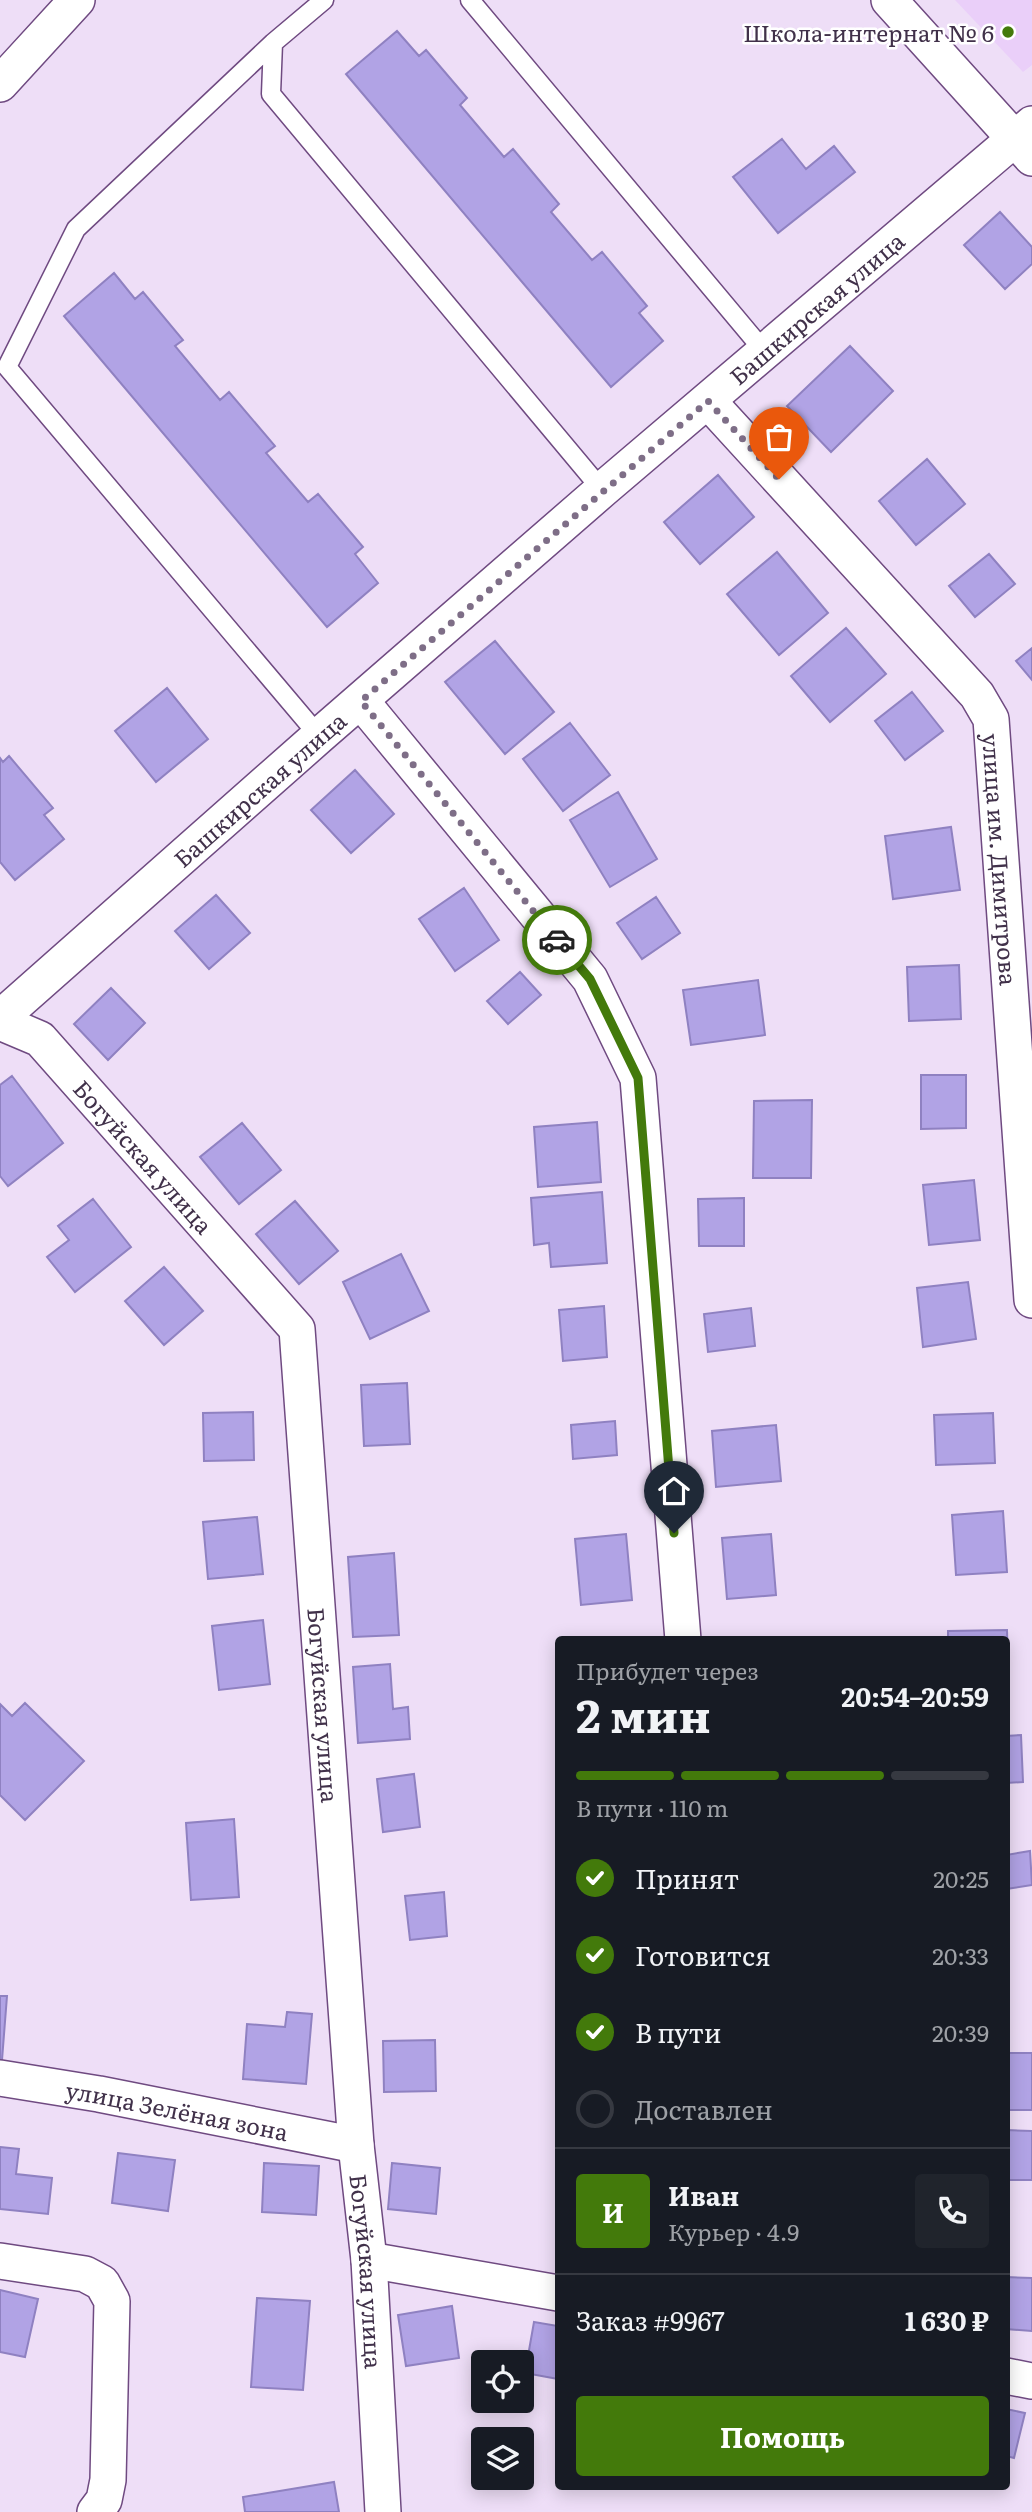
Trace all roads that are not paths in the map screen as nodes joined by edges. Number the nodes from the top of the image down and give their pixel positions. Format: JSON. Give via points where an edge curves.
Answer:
{"nodes":[{"id":1,"x":324,"y":0,"type":"edge"},
{"id":2,"x":470,"y":0,"type":"edge"},
{"id":3,"x":890,"y":0,"type":"edge"},
{"id":4,"x":57,"y":7,"type":"edge"},
{"id":5,"x":273,"y":43,"type":"junction"},
{"id":6,"x":0,"y":84,"type":"edge"},
{"id":7,"x":1026,"y":140,"type":"edge"},
{"id":8,"x":764,"y":351,"type":"junction"},
{"id":9,"x":708,"y":401,"type":"junction"},
{"id":10,"x":603,"y":490,"type":"junction"},
{"id":11,"x":361,"y":701,"type":"junction"},
{"id":12,"x":318,"y":736,"type":"junction"},
{"id":13,"x":0,"y":1020,"type":"edge"},
{"id":14,"x":1032,"y":1300,"type":"edge"},
{"id":15,"x":683,"y":1636,"type":"edge"},
{"id":16,"x":0,"y":2078,"type":"edge"},
{"id":17,"x":356,"y":2145,"type":"junction"},
{"id":18,"x":369,"y":2260,"type":"junction"},
{"id":19,"x":0,"y":2262,"type":"edge"},
{"id":20,"x":555,"y":2292,"type":"edge"},
{"id":21,"x":1010,"y":2377,"type":"edge"},
{"id":22,"x":1032,"y":2381,"type":"edge"},
{"id":23,"x":96,"y":2512,"type":"edge"},
{"id":24,"x":383,"y":2512,"type":"edge"}],
"edges":[{"from":1,"to":5,"type":"lane"},
{"from":2,"to":8,"type":"lane"},
{"from":3,"to":7,"type":"street"},
{"from":4,"to":6,"type":"street"},
{"from":5,"to":10,"type":"lane","via":[[271,94]]},
{"from":5,"to":12,"type":"lane","via":[[76,229],[7,367]]},
{"from":7,"to":8,"type":"street","name":"Башкирская улица"},
{"from":8,"to":9,"type":"street","name":"Башкирская улица"},
{"from":9,"to":10,"type":"street","name":"Башкирская улица"},
{"from":9,"to":14,"type":"street","name":"улица им. Димитрова","via":[[977,695],[991,719]]},
{"from":10,"to":11,"type":"street","name":"Башкирская улица"},
{"from":11,"to":12,"type":"street","name":"Башкирская улица"},
{"from":11,"to":15,"type":"street","via":[[590,979],[638,1078]]},
{"from":12,"to":13,"type":"street","name":"Башкирская улица"},
{"from":13,"to":17,"type":"street","name":"Богуйская улица","via":[[40,1039],[298,1329]]},
{"from":16,"to":17,"type":"street","name":"улица Зелёная зона"},
{"from":17,"to":18,"type":"street","name":"Богуйская улица"},
{"from":18,"to":20,"type":"street"},
{"from":18,"to":24,"type":"street","name":"Богуйская улица"},
{"from":19,"to":23,"type":"street","via":[[85,2274],[102,2283],[112,2301],[108,2480]]},
{"from":21,"to":22,"type":"street"}]}
